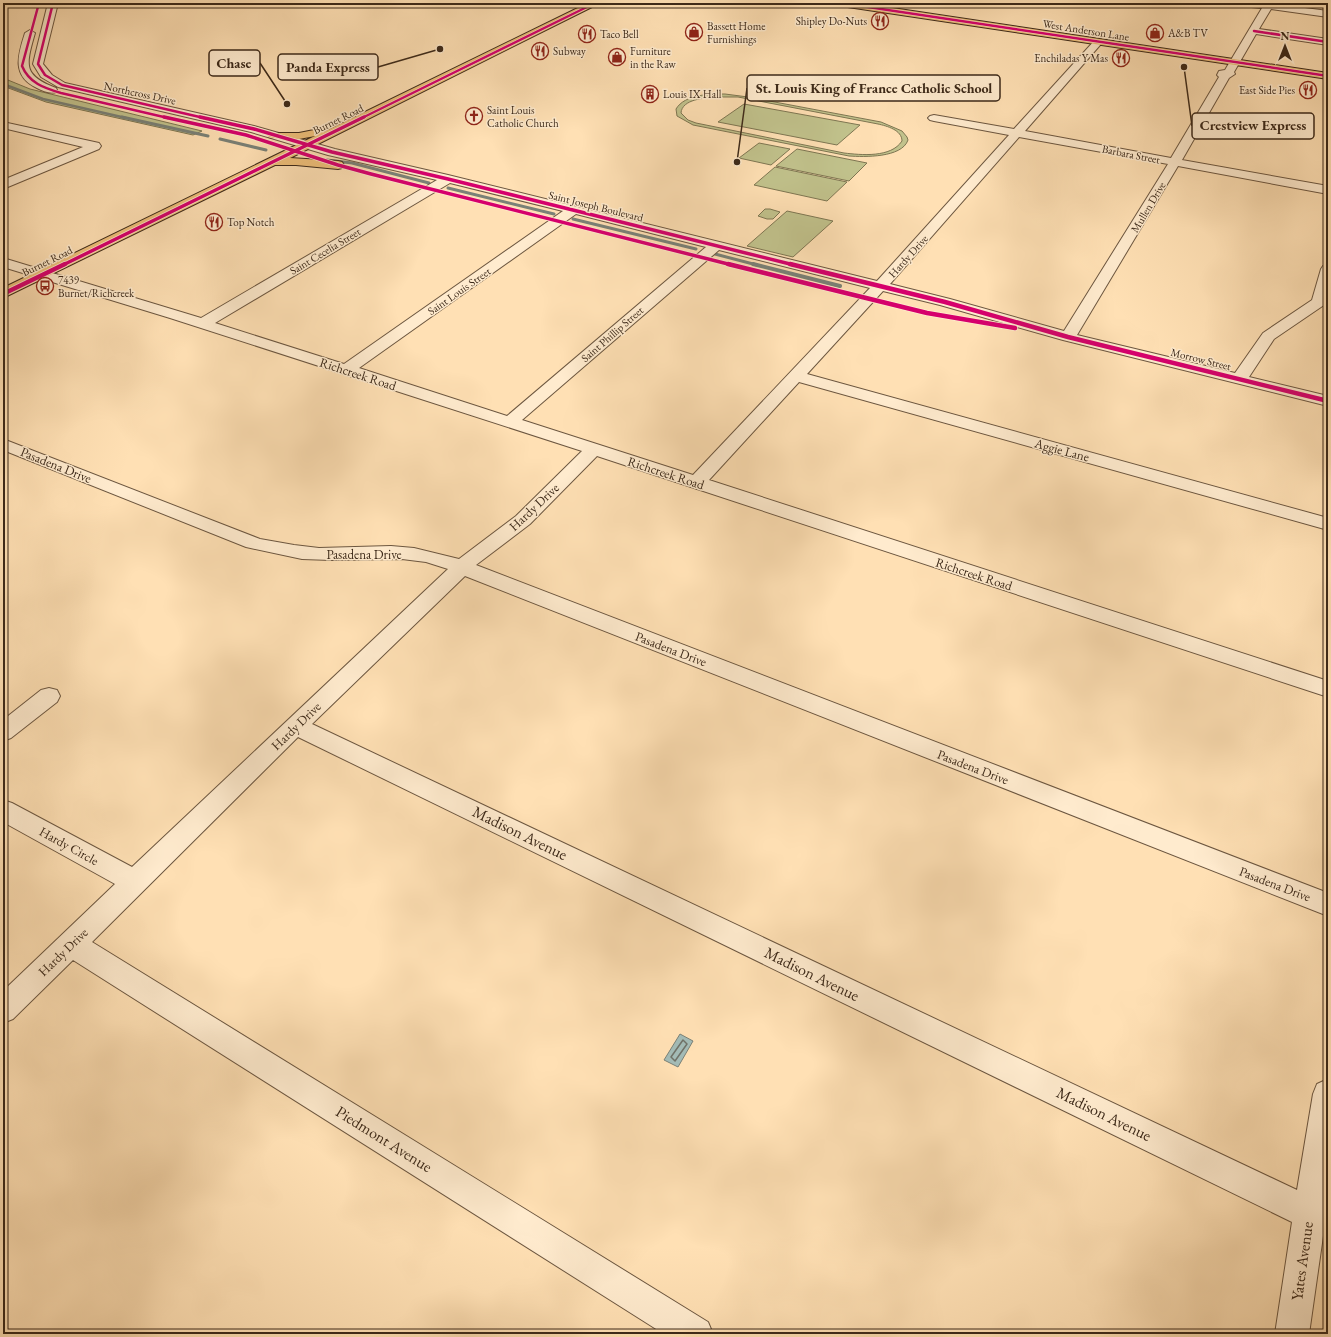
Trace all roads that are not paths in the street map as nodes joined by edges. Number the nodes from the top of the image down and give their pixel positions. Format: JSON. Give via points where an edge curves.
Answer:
{"nodes":[{"id":1,"x":39,"y":3,"type":"edge"},
{"id":2,"x":53,"y":3,"type":"edge"},
{"id":3,"x":595,"y":3,"type":"edge"},
{"id":4,"x":840,"y":3,"type":"edge"},
{"id":5,"x":1241,"y":3,"type":"edge"},
{"id":6,"x":1269,"y":5,"type":"edge"},
{"id":7,"x":1328,"y":14,"type":"edge"},
{"id":8,"x":1254,"y":31,"type":"junction"},
{"id":9,"x":44,"y":38,"type":"junction"},
{"id":10,"x":28,"y":40,"type":"junction"},
{"id":11,"x":1098,"y":42,"type":"junction"},
{"id":12,"x":1328,"y":42,"type":"edge"},
{"id":13,"x":1234,"y":62,"type":"junction"},
{"id":14,"x":1328,"y":76,"type":"edge"},
{"id":15,"x":78,"y":94,"type":"junction"},
{"id":16,"x":164,"y":109,"type":"junction"},
{"id":17,"x":152,"y":114,"type":"junction"},
{"id":18,"x":934,"y":118,"type":"dead end"},
{"id":19,"x":349,"y":124,"type":"junction"},
{"id":20,"x":3,"y":125,"type":"edge"},
{"id":21,"x":1019,"y":132,"type":"junction"},
{"id":22,"x":272,"y":135,"type":"junction"},
{"id":23,"x":307,"y":145,"type":"junction"},
{"id":24,"x":295,"y":151,"type":"junction"},
{"id":25,"x":272,"y":162,"type":"junction"},
{"id":26,"x":1175,"y":162,"type":"junction"},
{"id":27,"x":338,"y":165,"type":"junction"},
{"id":28,"x":448,"y":179,"type":"junction"},
{"id":29,"x":3,"y":185,"type":"edge"},
{"id":30,"x":431,"y":189,"type":"junction"},
{"id":31,"x":1328,"y":190,"type":"edge"},
{"id":32,"x":572,"y":211,"type":"junction"},
{"id":33,"x":558,"y":221,"type":"junction"},
{"id":34,"x":715,"y":246,"type":"junction"},
{"id":35,"x":701,"y":257,"type":"junction"},
{"id":36,"x":3,"y":262,"type":"edge"},
{"id":37,"x":1328,"y":269,"type":"edge"},
{"id":38,"x":43,"y":274,"type":"junction"},
{"id":39,"x":880,"y":287,"type":"junction"},
{"id":40,"x":3,"y":294,"type":"edge"},
{"id":41,"x":869,"y":299,"type":"junction"},
{"id":42,"x":1324,"y":303,"type":"edge"},
{"id":43,"x":202,"y":324,"type":"junction"},
{"id":44,"x":1068,"y":337,"type":"junction"},
{"id":45,"x":346,"y":370,"type":"junction"},
{"id":46,"x":795,"y":376,"type":"junction"},
{"id":47,"x":1239,"y":379,"type":"junction"},
{"id":48,"x":1328,"y":401,"type":"edge"},
{"id":49,"x":510,"y":422,"type":"junction"},
{"id":50,"x":3,"y":444,"type":"edge"},
{"id":51,"x":594,"y":449,"type":"junction"},
{"id":52,"x":696,"y":483,"type":"junction"},
{"id":53,"x":1328,"y":524,"type":"edge"},
{"id":54,"x":462,"y":567,"type":"junction"},
{"id":55,"x":1328,"y":689,"type":"edge"},
{"id":56,"x":49,"y":696,"type":"dead end"},
{"id":57,"x":295,"y":726,"type":"junction"},
{"id":58,"x":3,"y":732,"type":"edge"},
{"id":59,"x":3,"y":810,"type":"edge"},
{"id":60,"x":136,"y":882,"type":"junction"},
{"id":61,"x":1328,"y":905,"type":"edge"},
{"id":62,"x":72,"y":944,"type":"junction"},
{"id":63,"x":3,"y":1010,"type":"edge"},
{"id":64,"x":1328,"y":1094,"type":"edge"},
{"id":65,"x":1319,"y":1217,"type":"edge"},
{"id":66,"x":696,"y":1334,"type":"edge"},
{"id":67,"x":1292,"y":1334,"type":"edge"}],
"edges":[{"from":1,"to":10,"type":"street","name":"Northcross Drive"},
{"from":2,"to":9,"type":"street","name":"Northcross Drive"},
{"from":3,"to":19,"type":"main road","name":"Burnet Road"},
{"from":4,"to":11,"type":"main road","name":"West Anderson Lane"},
{"from":5,"to":6,"type":"street"},
{"from":6,"to":7,"type":"street"},
{"from":6,"to":8,"type":"street","name":"Mullen Drive"},
{"from":8,"to":12,"type":"street"},
{"from":8,"to":13,"type":"street","name":"Mullen Drive"},
{"from":9,"to":10,"type":"street"},
{"from":9,"to":15,"type":"street","name":"Northcross Drive","via":[[38,64],[41,71]]},
{"from":10,"to":15,"type":"street","name":"Northcross Drive","via":[[22,66],[25,74],[41,86]]},
{"from":11,"to":13,"type":"main road","name":"West Anderson Lane"},
{"from":11,"to":21,"type":"street","name":"Hardy Drive"},
{"from":13,"to":14,"type":"main road","name":"West Anderson Lane"},
{"from":13,"to":26,"type":"street","name":"Mullen Drive"},
{"from":15,"to":16,"type":"street","name":"Northcross Drive"},
{"from":15,"to":17,"type":"street","name":"Northcross Drive"},
{"from":16,"to":17,"type":"street"},
{"from":16,"to":22,"type":"street","name":"Northcross Drive"},
{"from":17,"to":24,"type":"street","name":"Northcross Drive","via":[[246,134]]},
{"from":18,"to":21,"type":"street","name":"Barbara Street"},
{"from":19,"to":22,"type":"main road","via":[[299,136]]},
{"from":19,"to":23,"type":"main road","name":"Burnet Road"},
{"from":20,"to":29,"type":"street","via":[[95,146]]},
{"from":21,"to":26,"type":"street","name":"Barbara Street"},
{"from":21,"to":39,"type":"street","name":"Hardy Drive"},
{"from":22,"to":23,"type":"street","name":"Northcross Drive"},
{"from":23,"to":24,"type":"main road","name":"Burnet Road"},
{"from":23,"to":28,"type":"street","name":"Saint Joseph Boulevard"},
{"from":24,"to":25,"type":"main road","name":"Burnet Road"},
{"from":24,"to":27,"type":"street","name":"Saint Joseph Boulevard"},
{"from":25,"to":27,"type":"main road"},
{"from":25,"to":38,"type":"main road","name":"Burnet Road"},
{"from":26,"to":31,"type":"street","name":"Barbara Street"},
{"from":26,"to":44,"type":"street","name":"Mullen Drive"},
{"from":27,"to":30,"type":"street","name":"Saint Joseph Boulevard"},
{"from":28,"to":30,"type":"street","name":"Saint Cecelia Street"},
{"from":28,"to":32,"type":"street","name":"Saint Joseph Boulevard"},
{"from":30,"to":33,"type":"street","name":"Saint Joseph Boulevard"},
{"from":30,"to":43,"type":"street","name":"Saint Cecelia Street"},
{"from":32,"to":33,"type":"street","name":"Saint Louis Street"},
{"from":32,"to":34,"type":"street","name":"Saint Joseph Boulevard"},
{"from":33,"to":35,"type":"street","name":"Saint Joseph Boulevard"},
{"from":33,"to":45,"type":"street","name":"Saint Louis Street"},
{"from":34,"to":35,"type":"street","name":"Saint Phillip Street"},
{"from":34,"to":39,"type":"street","name":"Saint Joseph Boulevard"},
{"from":35,"to":41,"type":"street","name":"Saint Joseph Boulevard"},
{"from":35,"to":49,"type":"street","name":"Saint Phillip Street"},
{"from":36,"to":38,"type":"street","name":"Richcreek Road"},
{"from":37,"to":42,"type":"street"},
{"from":38,"to":40,"type":"main road","name":"Burnet Road"},
{"from":38,"to":43,"type":"street","name":"Richcreek Road"},
{"from":39,"to":41,"type":"street","name":"Hardy Drive"},
{"from":39,"to":44,"type":"street","name":"Morrow Street","via":[[945,302]]},
{"from":41,"to":44,"type":"street","name":"Morrow Street","via":[[927,313]]},
{"from":41,"to":46,"type":"street","name":"Hardy Drive"},
{"from":42,"to":47,"type":"street","via":[[1268,336]]},
{"from":43,"to":45,"type":"street","name":"Richcreek Road"},
{"from":44,"to":47,"type":"street","name":"Morrow Street"},
{"from":45,"to":49,"type":"street","name":"Richcreek Road"},
{"from":46,"to":52,"type":"street","name":"Hardy Drive"},
{"from":46,"to":53,"type":"street","name":"Aggie Lane"},
{"from":47,"to":48,"type":"street","name":"Morrow Street"},
{"from":49,"to":51,"type":"street","name":"Richcreek Road"},
{"from":50,"to":54,"type":"street","name":"Pasadena Drive","via":[[253,543],[284,551],[319,554],[416,554]]},
{"from":51,"to":52,"type":"street","name":"Richcreek Road"},
{"from":51,"to":54,"type":"street","name":"Hardy Drive","via":[[523,520]]},
{"from":52,"to":55,"type":"street","name":"Richcreek Road"},
{"from":54,"to":57,"type":"street","name":"Hardy Drive"},
{"from":54,"to":61,"type":"street","name":"Pasadena Drive"},
{"from":56,"to":58,"type":"street"},
{"from":57,"to":60,"type":"street","name":"Hardy Drive"},
{"from":57,"to":65,"type":"street","name":"Madison Avenue"},
{"from":59,"to":60,"type":"street","name":"Hardy Circle"},
{"from":60,"to":62,"type":"street","name":"Hardy Drive"},
{"from":62,"to":63,"type":"street","name":"Hardy Drive"},
{"from":62,"to":66,"type":"street","name":"Piedmont Avenue"},
{"from":64,"to":65,"type":"street","name":"Yates Avenue"},
{"from":65,"to":67,"type":"street","name":"Yates Avenue"}]}
